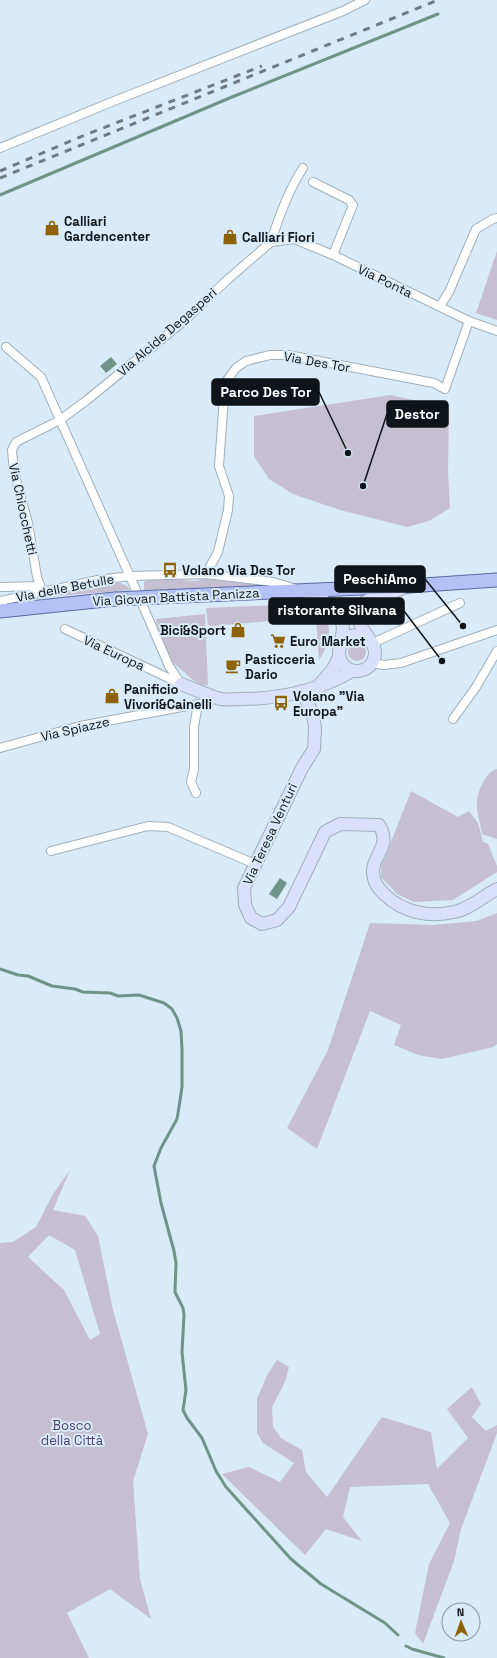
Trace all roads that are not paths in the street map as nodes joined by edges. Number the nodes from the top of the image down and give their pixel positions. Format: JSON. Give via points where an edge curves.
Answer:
{"nodes":[{"id":1,"x":365,"y":0,"type":"edge"},
{"id":2,"x":0,"y":148,"type":"edge"},
{"id":3,"x":303,"y":168,"type":"dead end"},
{"id":4,"x":313,"y":182,"type":"dead end"},
{"id":5,"x":497,"y":218,"type":"edge"},
{"id":6,"x":271,"y":242,"type":"junction"},
{"id":7,"x":333,"y":255,"type":"junction"},
{"id":8,"x":440,"y":306,"type":"junction"},
{"id":9,"x":469,"y":321,"type":"junction"},
{"id":10,"x":497,"y":331,"type":"edge"},
{"id":11,"x":6,"y":347,"type":"dead end"},
{"id":12,"x":60,"y":420,"type":"junction"},
{"id":13,"x":206,"y":574,"type":"junction"},
{"id":14,"x":130,"y":576,"type":"junction"},
{"id":15,"x":497,"y":580,"type":"edge"},
{"id":16,"x":409,"y":586,"type":"junction"},
{"id":17,"x":0,"y":587,"type":"edge"},
{"id":18,"x":41,"y":589,"type":"junction"},
{"id":19,"x":136,"y":590,"type":"dead end"},
{"id":20,"x":302,"y":591,"type":"junction"},
{"id":21,"x":0,"y":601,"type":"edge"},
{"id":22,"x":460,"y":603,"type":"dead end"},
{"id":23,"x":143,"y":606,"type":"dead end"},
{"id":24,"x":0,"y":611,"type":"edge"},
{"id":25,"x":66,"y":629,"type":"dead end"},
{"id":26,"x":497,"y":630,"type":"edge"},
{"id":27,"x":371,"y":641,"type":"junction"},
{"id":28,"x":341,"y":643,"type":"junction"},
{"id":29,"x":497,"y":651,"type":"edge"},
{"id":30,"x":339,"y":657,"type":"junction"},
{"id":31,"x":372,"y":663,"type":"junction"},
{"id":32,"x":352,"y":671,"type":"junction"},
{"id":33,"x":181,"y":684,"type":"junction"},
{"id":34,"x":318,"y":686,"type":"junction"},
{"id":35,"x":302,"y":691,"type":"junction"},
{"id":36,"x":216,"y":697,"type":"junction"},
{"id":37,"x":198,"y":704,"type":"junction"},
{"id":38,"x":453,"y":720,"type":"dead end"},
{"id":39,"x":0,"y":748,"type":"edge"},
{"id":40,"x":196,"y":793,"type":"dead end"},
{"id":41,"x":51,"y":851,"type":"dead end"},
{"id":42,"x":255,"y":864,"type":"junction"},
{"id":43,"x":495,"y":890,"type":"edge"}],
"edges":[{"from":1,"to":2,"type":"street"},
{"from":3,"to":6,"type":"street","via":[[281,211]]},
{"from":4,"to":7,"type":"street","via":[[349,200],[353,205]]},
{"from":5,"to":8,"type":"street","via":[[476,229],[449,292]]},
{"from":6,"to":7,"type":"street","name":"Via Ponta","via":[[294,239]]},
{"from":6,"to":12,"type":"street","name":"Via Alcide Degasperi","via":[[184,321]]},
{"from":7,"to":8,"type":"street","name":"Via Ponta"},
{"from":8,"to":9,"type":"street","name":"Via Ponta"},
{"from":9,"to":10,"type":"street","name":"Via Ponta"},
{"from":9,"to":13,"type":"street","name":"Via Des Tor","via":[[445,390],[434,383],[288,355],[270,355],[246,361],[236,368],[225,383],[222,403],[219,466],[229,496],[228,510],[218,552]]},
{"from":11,"to":12,"type":"street","via":[[41,377]]},
{"from":12,"to":14,"type":"street"},
{"from":12,"to":18,"type":"street","name":"Via Chiocchetti","via":[[16,442],[12,450],[14,472],[28,523],[36,577]]},
{"from":13,"to":14,"type":"street","name":"Via delle Betulle"},
{"from":13,"to":20,"type":"street","name":"Via delle Betulle","via":[[273,582]]},
{"from":14,"to":18,"type":"street","name":"Via delle Betulle"},
{"from":14,"to":19,"type":"street"},
{"from":15,"to":16,"type":"main road","name":"Via Giovan Battista Panizza"},
{"from":16,"to":20,"type":"main road","name":"Via Giovan Battista Panizza"},
{"from":16,"to":27,"type":"street","via":[[373,597],[360,605],[358,616],[361,627]]},
{"from":17,"to":18,"type":"street"},
{"from":18,"to":21,"type":"street","name":"Via delle Betulle"},
{"from":20,"to":24,"type":"main road","name":"Via Giovan Battista Panizza","bridge":true,"via":[[158,597]]},
{"from":20,"to":28,"type":"street","via":[[317,596],[331,605],[343,627]]},
{"from":22,"to":27,"type":"street"},
{"from":23,"to":33,"type":"street","via":[[169,666]]},
{"from":25,"to":33,"type":"street","name":"Via Europa"},
{"from":26,"to":31,"type":"street","via":[[401,663]]},
{"from":27,"to":28,"type":"street","via":[[363,635],[350,635]]},
{"from":27,"to":31,"type":"street","via":[[375,650]]},
{"from":28,"to":30,"type":"street"},
{"from":29,"to":38,"type":"street"},
{"from":30,"to":32,"type":"street","via":[[343,666]]},
{"from":30,"to":34,"type":"street","via":[[333,669]]},
{"from":31,"to":32,"type":"street","via":[[360,671]]},
{"from":32,"to":34,"type":"street","name":"Via Europa"},
{"from":33,"to":36,"type":"street","name":"Via Europa"},
{"from":34,"to":35,"type":"street","name":"Via Europa"},
{"from":35,"to":36,"type":"street","name":"Via Europa","via":[[260,699]]},
{"from":35,"to":42,"type":"street","name":"Via Teresa Venturi","via":[[313,714],[314,749],[302,768]]},
{"from":36,"to":37,"type":"street","name":"Via Spiazze"},
{"from":37,"to":39,"type":"street","name":"Via Spiazze","via":[[80,726]]},
{"from":37,"to":40,"type":"street","via":[[191,782]]},
{"from":41,"to":42,"type":"street","via":[[148,826],[168,827]]},
{"from":42,"to":43,"type":"street","name":"Via Teresa Venturi","via":[[244,888],[245,905],[251,918],[262,924],[277,920],[289,907],[325,832],[340,824],[379,825],[384,842],[373,870],[376,885],[390,899],[406,909],[427,914],[454,912],[472,906]]}]}
